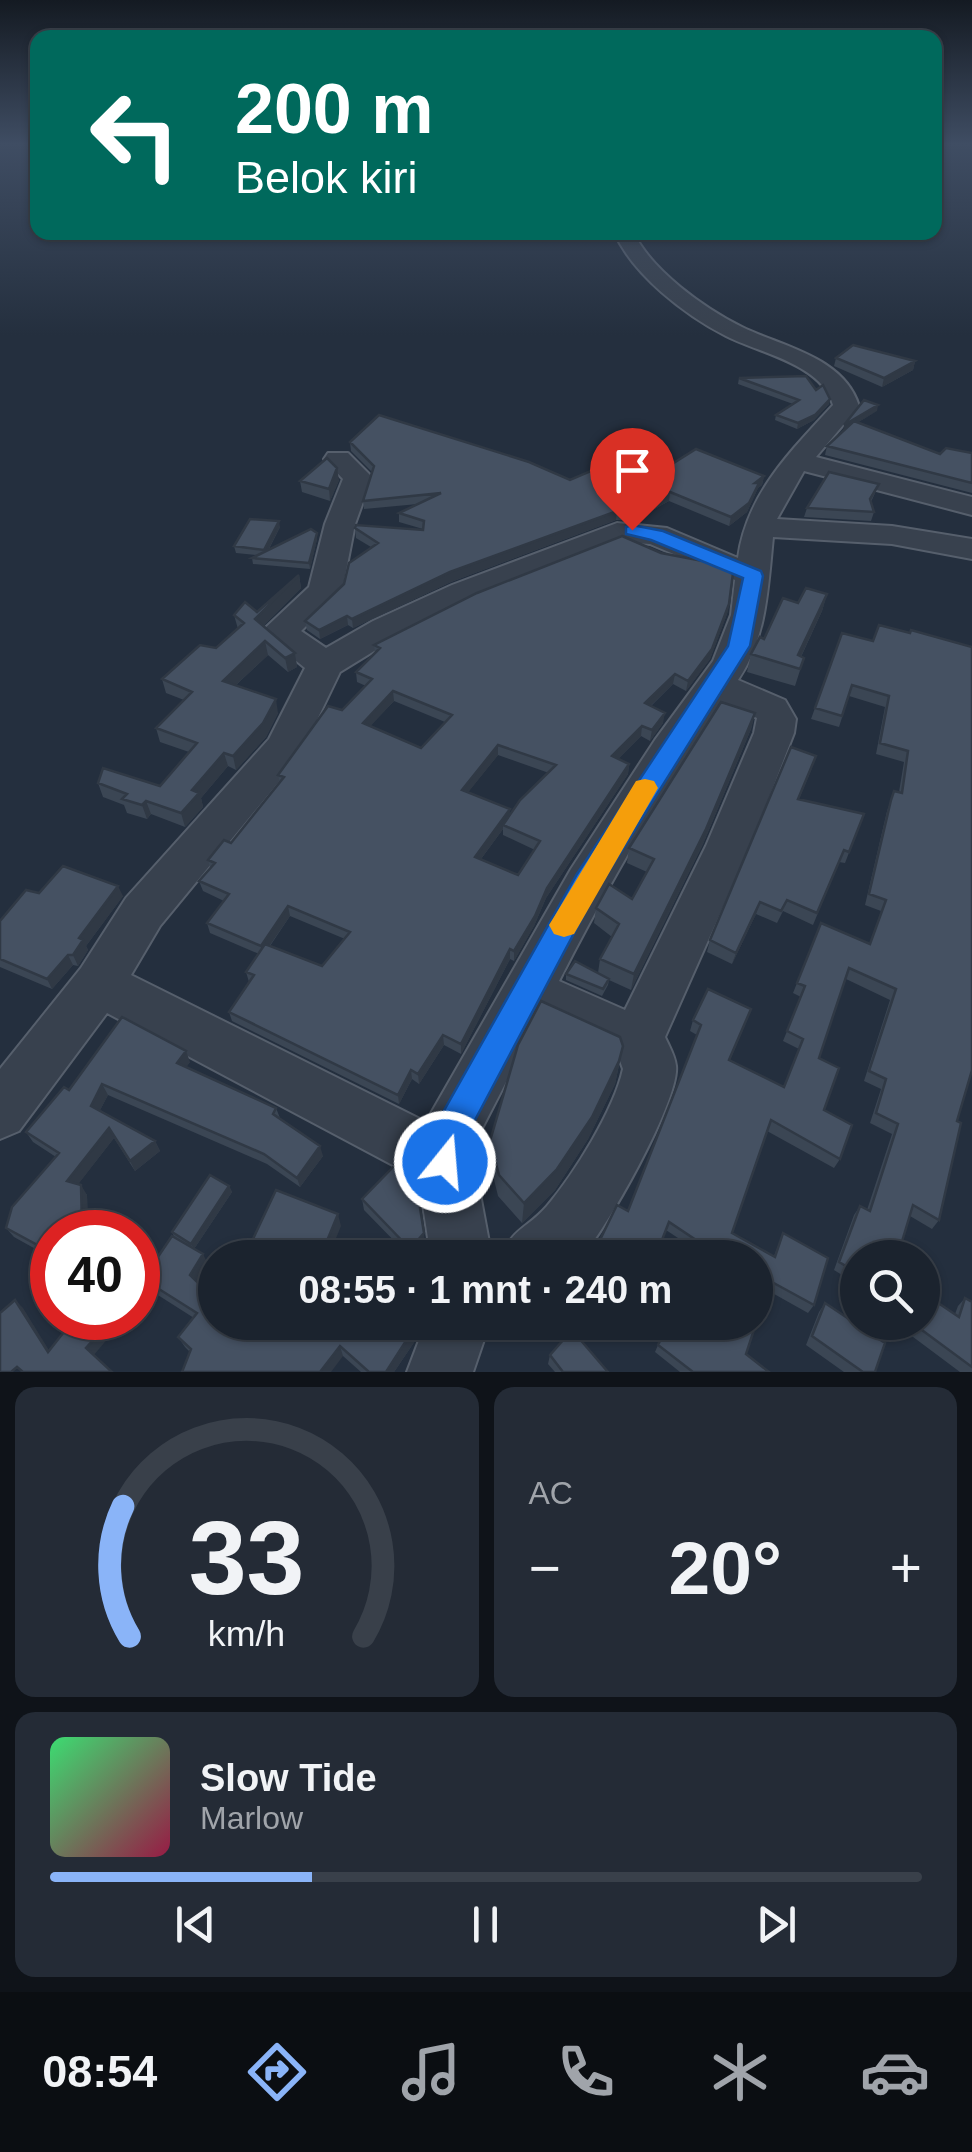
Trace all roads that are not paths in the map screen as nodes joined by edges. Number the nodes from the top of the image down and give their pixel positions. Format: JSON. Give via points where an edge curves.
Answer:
{"nodes":[{"id":1,"x":628,"y":240,"type":"edge"},
{"id":2,"x":338,"y":459,"type":"dead end"},
{"id":3,"x":798,"y":461,"type":"junction"},
{"id":4,"x":972,"y":506,"type":"edge"},
{"id":5,"x":758,"y":527,"type":"junction"},
{"id":6,"x":972,"y":548,"type":"edge"},
{"id":7,"x":754,"y":576,"type":"junction"},
{"id":8,"x":324,"y":665,"type":"junction"},
{"id":9,"x":715,"y":686,"type":"junction"},
{"id":10,"x":99,"y":984,"type":"junction"},
{"id":11,"x":528,"y":991,"type":"junction"},
{"id":12,"x":637,"y":1041,"type":"junction"},
{"id":13,"x":0,"y":1112,"type":"edge"},
{"id":14,"x":445,"y":1162,"type":"junction"},
{"id":15,"x":459,"y":1240,"type":"edge"},
{"id":16,"x":552,"y":1240,"type":"edge"},
{"id":17,"x":452,"y":1340,"type":"edge"},
{"id":18,"x":440,"y":1372,"type":"edge"}],
"edges":[{"from":1,"to":3,"type":"street","via":[[640,260],[723,325],[806,364],[840,388],[846,406]]},
{"from":2,"to":8,"type":"street","via":[[358,477],[340,524],[330,580],[318,600],[279,632]]},
{"from":3,"to":4,"type":"street"},
{"from":3,"to":5,"type":"street"},
{"from":5,"to":6,"type":"street","via":[[892,535]]},
{"from":5,"to":7,"type":"street"},
{"from":7,"to":8,"type":"street","via":[[656,535],[618,532],[464,592]]},
{"from":7,"to":9,"type":"street","via":[[739,646]]},
{"from":8,"to":10,"type":"street","via":[[285,747],[142,912]]},
{"from":9,"to":11,"type":"street","via":[[587,882]]},
{"from":9,"to":12,"type":"street","via":[[771,709],[774,733]]},
{"from":10,"to":13,"type":"street"},
{"from":10,"to":14,"type":"street"},
{"from":11,"to":12,"type":"street"},
{"from":11,"to":14,"type":"street","via":[[449,1135]]},
{"from":12,"to":16,"type":"street","via":[[650,1070],[637,1104],[568,1227]]},
{"from":14,"to":15,"type":"street"},
{"from":17,"to":18,"type":"street"}]}
